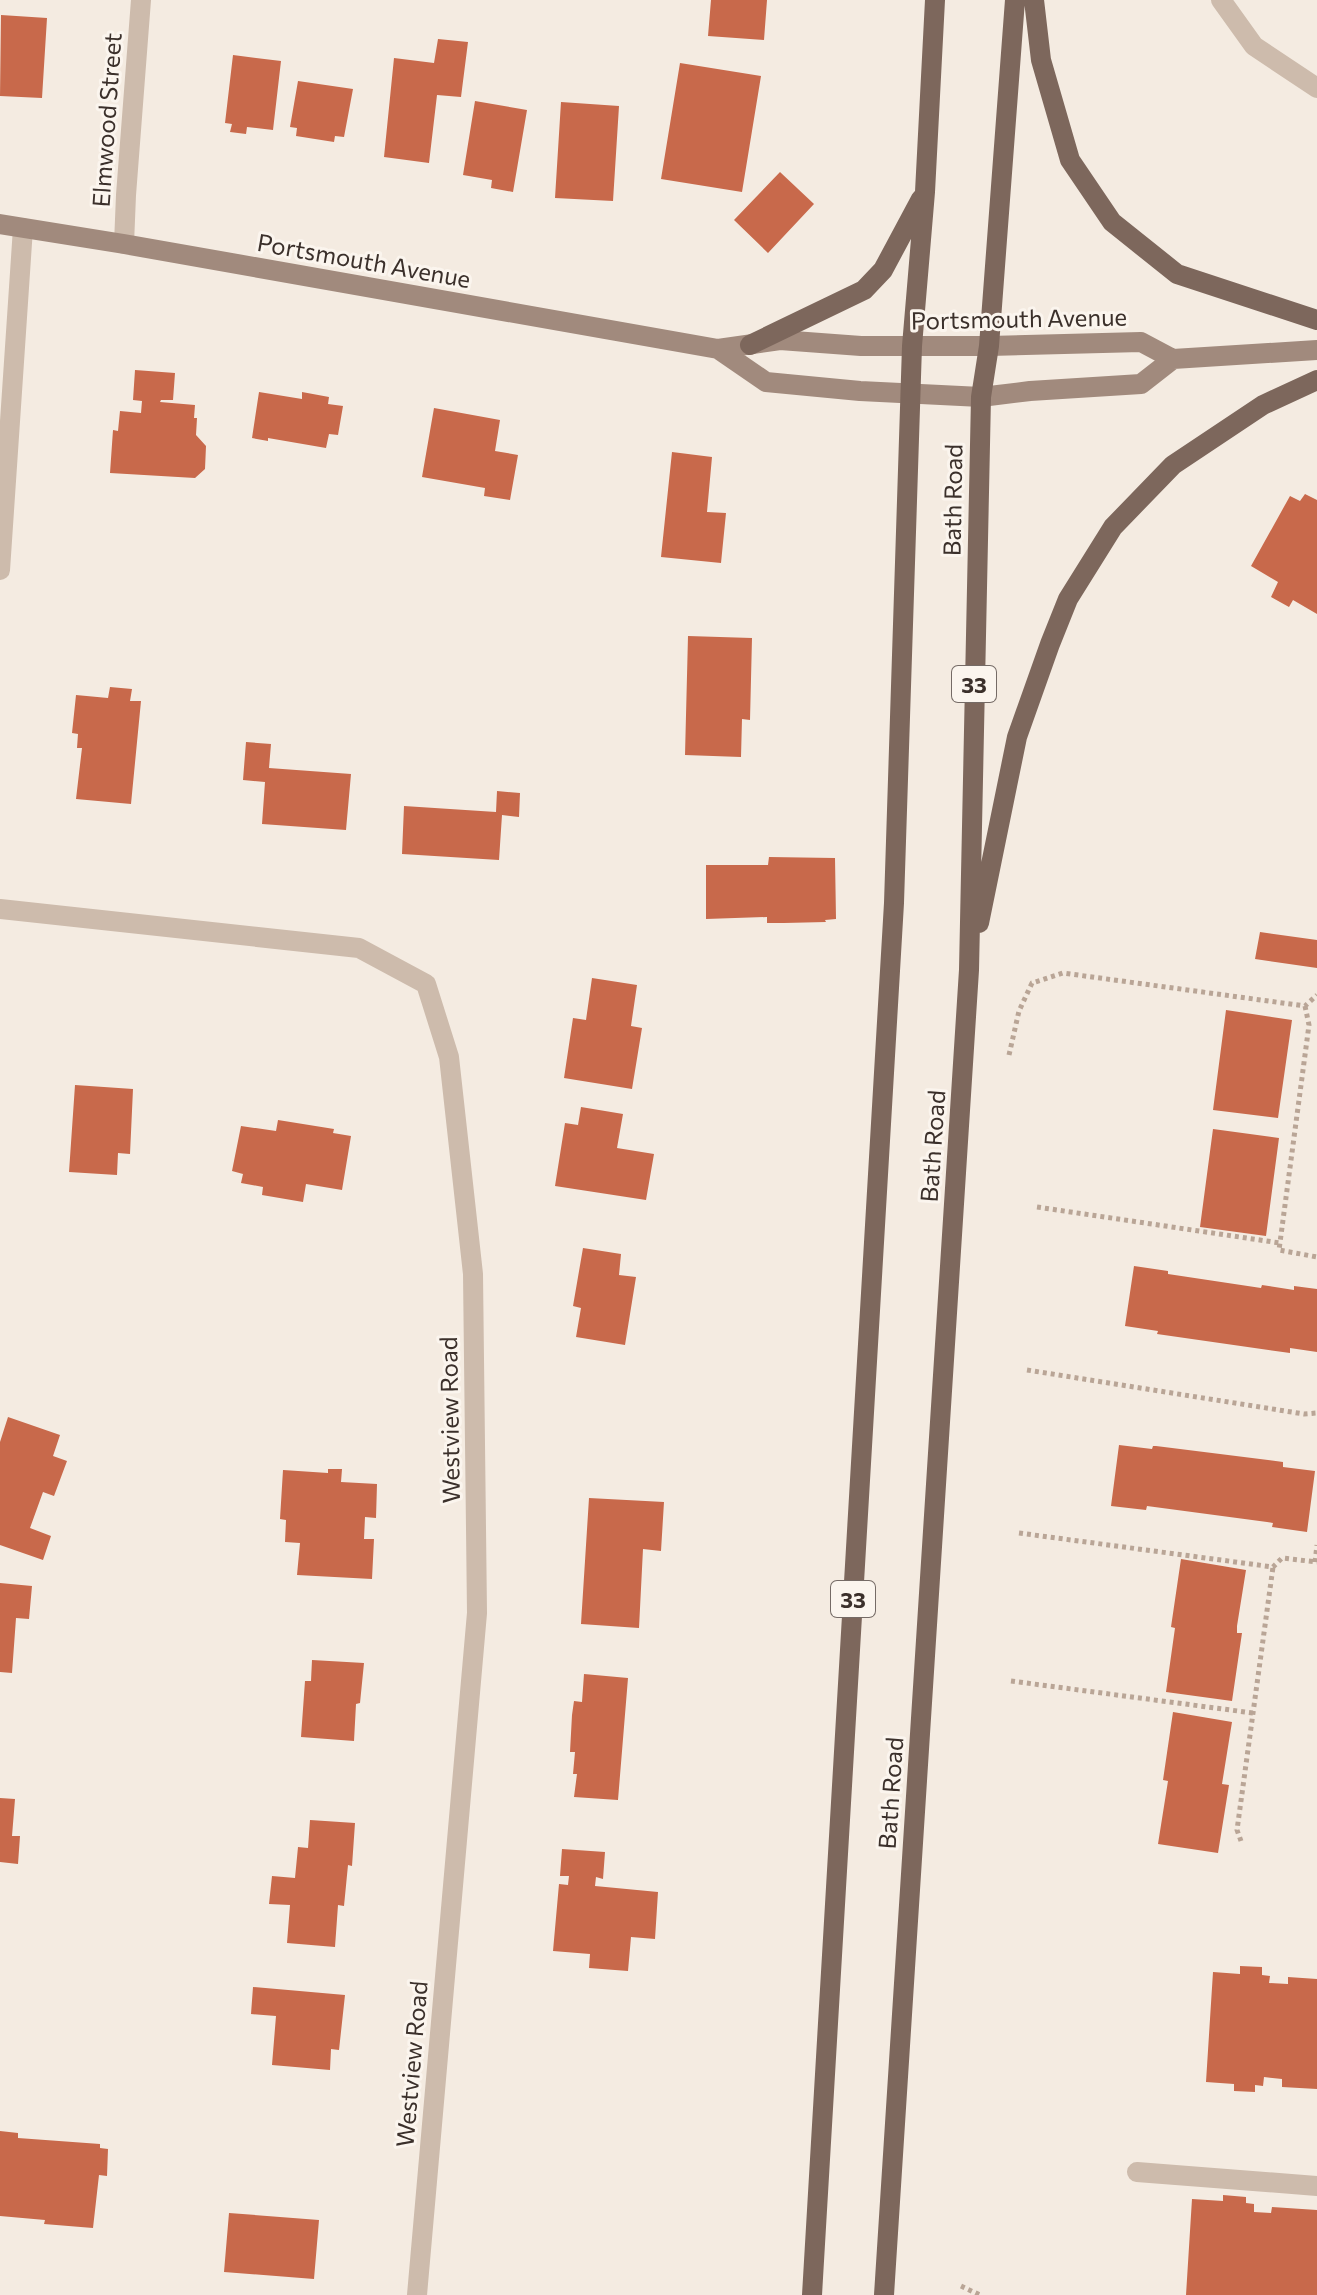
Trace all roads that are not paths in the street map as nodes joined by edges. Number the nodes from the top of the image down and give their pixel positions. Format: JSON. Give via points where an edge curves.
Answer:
{"nodes":[{"id":1,"x":141,"y":0,"type":"edge"},
{"id":2,"x":935,"y":0,"type":"edge"},
{"id":3,"x":1015,"y":0,"type":"edge"},
{"id":4,"x":1034,"y":0,"type":"edge"},
{"id":5,"x":1221,"y":0,"type":"edge"},
{"id":6,"x":1317,"y":88,"type":"edge"},
{"id":7,"x":925,"y":192,"type":"junction"},
{"id":8,"x":0,"y":224,"type":"edge"},
{"id":9,"x":23,"y":228,"type":"junction"},
{"id":10,"x":124,"y":244,"type":"junction"},
{"id":11,"x":1317,"y":320,"type":"edge"},
{"id":12,"x":750,"y":345,"type":"junction"},
{"id":13,"x":912,"y":346,"type":"junction"},
{"id":14,"x":989,"y":346,"type":"junction"},
{"id":15,"x":718,"y":349,"type":"junction"},
{"id":16,"x":1317,"y":350,"type":"edge"},
{"id":17,"x":1173,"y":359,"type":"junction"},
{"id":18,"x":1317,"y":380,"type":"edge"},
{"id":19,"x":912,"y":394,"type":"junction"},
{"id":20,"x":981,"y":397,"type":"junction"},
{"id":21,"x":0,"y":570,"type":"edge"},
{"id":22,"x":0,"y":909,"type":"edge"},
{"id":23,"x":969,"y":970,"type":"junction"},
{"id":24,"x":1137,"y":2172,"type":"dead end"},
{"id":25,"x":1317,"y":2186,"type":"edge"},
{"id":26,"x":417,"y":2295,"type":"edge"},
{"id":27,"x":812,"y":2295,"type":"edge"},
{"id":28,"x":884,"y":2295,"type":"edge"}],
"edges":[{"from":1,"to":10,"type":"street","name":"Elmwood Street"},
{"from":2,"to":7,"type":"main road","name":"Bath Road","number":"33"},
{"from":3,"to":14,"type":"main road","name":"Bath Road","number":"33"},
{"from":4,"to":11,"type":"main road","via":[[1041,60],[1070,160],[1112,222],[1177,274]]},
{"from":5,"to":6,"type":"street","via":[[1254,46]]},
{"from":7,"to":12,"type":"main road","via":[[883,270],[864,290]]},
{"from":7,"to":13,"type":"main road","name":"Bath Road","number":"33"},
{"from":8,"to":9,"type":"main road","name":"Portsmouth Avenue"},
{"from":9,"to":10,"type":"main road","name":"Portsmouth Avenue"},
{"from":9,"to":21,"type":"street"},
{"from":10,"to":15,"type":"main road","name":"Portsmouth Avenue"},
{"from":12,"to":13,"type":"main road","name":"Portsmouth Avenue","via":[[780,340]]},
{"from":12,"to":15,"type":"main road","name":"Portsmouth Avenue"},
{"from":13,"to":14,"type":"main road","name":"Portsmouth Avenue"},
{"from":13,"to":19,"type":"main road","name":"Bath Road","number":"33"},
{"from":14,"to":17,"type":"main road","name":"Portsmouth Avenue","via":[[1141,342]]},
{"from":14,"to":20,"type":"main road","name":"Bath Road","number":"33"},
{"from":15,"to":19,"type":"main road","name":"Portsmouth Avenue","via":[[766,382]]},
{"from":16,"to":17,"type":"main road","name":"Portsmouth Avenue"},
{"from":17,"to":20,"type":"main road","name":"Portsmouth Avenue","via":[[1141,384]]},
{"from":18,"to":23,"type":"main road","via":[[1263,405],[1173,465],[1113,527],[1068,599],[1017,737]]},
{"from":19,"to":20,"type":"main road","name":"Portsmouth Avenue"},
{"from":19,"to":27,"type":"main road","name":"Bath Road","number":"33","via":[[893,919]]},
{"from":20,"to":23,"type":"main road","name":"Bath Road","number":"33"},
{"from":22,"to":26,"type":"street","name":"Westview Road","via":[[359,948],[426,984],[449,1057],[473,1274],[477,1613]]},
{"from":23,"to":28,"type":"main road","name":"Bath Road","number":"33"},
{"from":24,"to":25,"type":"street"}]}
